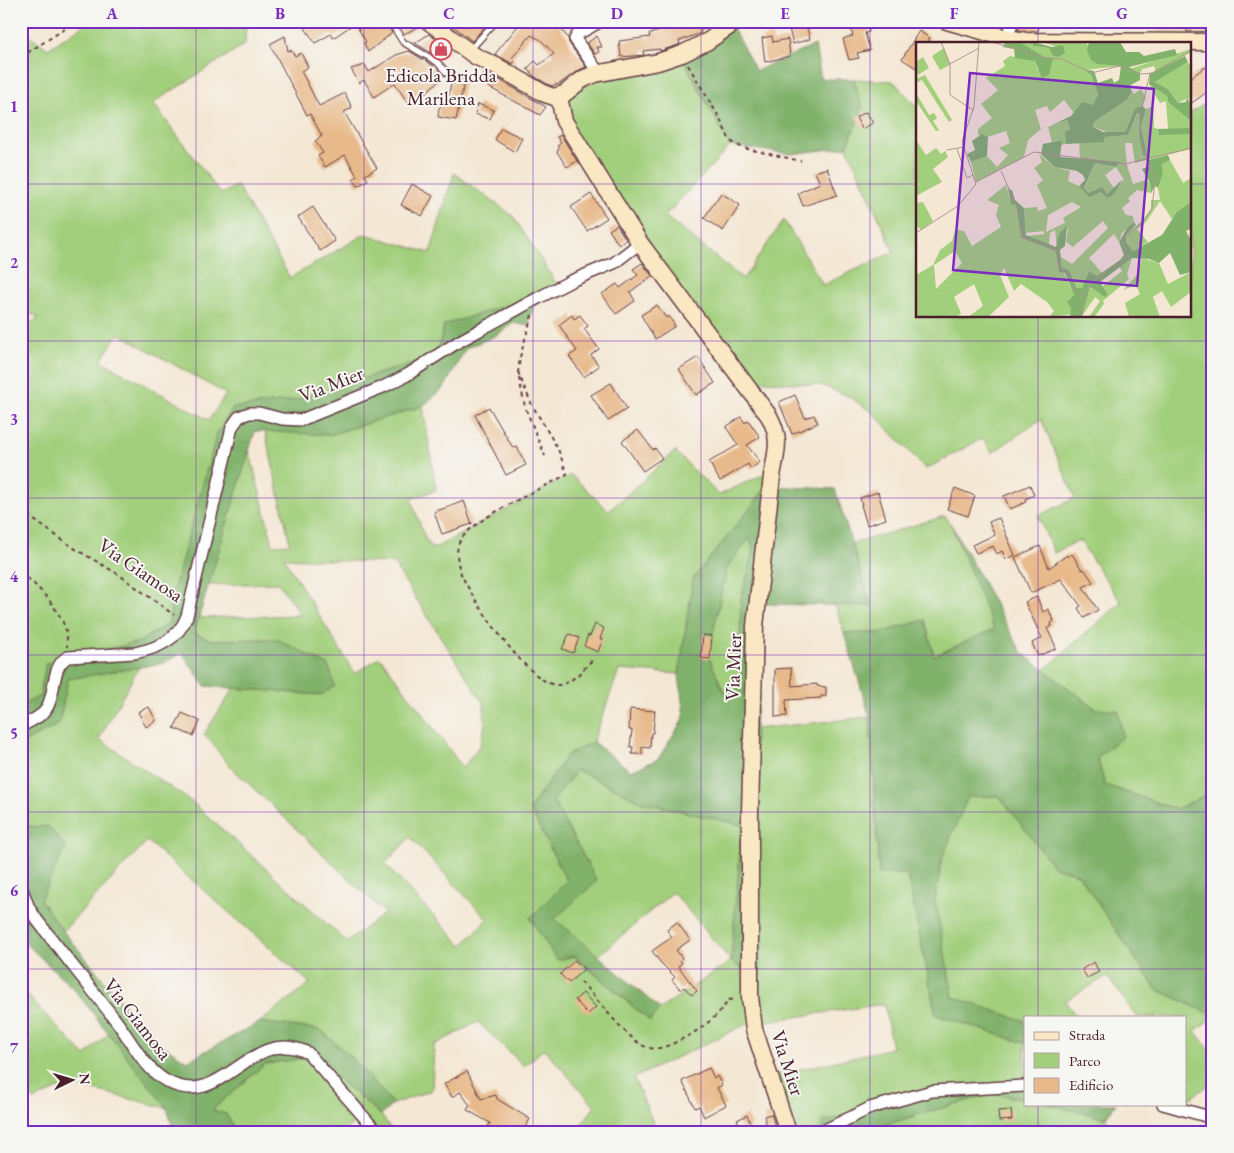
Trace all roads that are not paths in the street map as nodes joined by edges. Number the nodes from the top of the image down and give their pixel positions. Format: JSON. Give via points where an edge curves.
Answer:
{"nodes":[{"id":1,"x":390,"y":21,"type":"edge"},
{"id":2,"x":496,"y":21,"type":"edge"},
{"id":3,"x":601,"y":21,"type":"edge"},
{"id":4,"x":737,"y":21,"type":"edge"},
{"id":5,"x":947,"y":21,"type":"edge"},
{"id":6,"x":1014,"y":21,"type":"edge"},
{"id":7,"x":435,"y":23,"type":"edge"},
{"id":8,"x":1008,"y":38,"type":"junction"},
{"id":9,"x":1213,"y":42,"type":"edge"},
{"id":10,"x":468,"y":52,"type":"junction"},
{"id":11,"x":599,"y":73,"type":"junction"},
{"id":12,"x":448,"y":74,"type":"dead end"},
{"id":13,"x":559,"y":97,"type":"junction"},
{"id":14,"x":640,"y":243,"type":"junction"},
{"id":15,"x":184,"y":622,"type":"joint"},
{"id":16,"x":21,"y":726,"type":"edge"},
{"id":17,"x":21,"y":887,"type":"edge"},
{"id":18,"x":1024,"y":1086,"type":"edge"},
{"id":19,"x":1170,"y":1106,"type":"edge"},
{"id":20,"x":1213,"y":1118,"type":"edge"},
{"id":21,"x":377,"y":1132,"type":"edge"},
{"id":22,"x":788,"y":1132,"type":"edge"},
{"id":23,"x":821,"y":1132,"type":"edge"}],
"edges":[{"from":1,"to":12,"type":"lane","via":[[403,42],[437,62]]},
{"from":2,"to":10,"type":"lane"},
{"from":3,"to":11,"type":"street","via":[[574,39]]},
{"from":4,"to":11,"type":"street","via":[[682,54]]},
{"from":5,"to":8,"type":"street"},
{"from":6,"to":8,"type":"street"},
{"from":7,"to":10,"type":"street"},
{"from":8,"to":9,"type":"street","via":[[1036,42]]},
{"from":10,"to":13,"type":"street","via":[[545,94]]},
{"from":11,"to":13,"type":"street","via":[[583,79]]},
{"from":13,"to":14,"type":"street","name":"Via Mier","via":[[564,121]]},
{"from":14,"to":15,"type":"street","name":"Via Mier","via":[[614,263],[538,298],[383,387],[300,420],[259,413],[239,418],[232,427]]},
{"from":14,"to":22,"type":"street","name":"Via Mier","via":[[769,416],[778,438],[755,626],[750,997],[754,1029]]},
{"from":15,"to":16,"type":"street","name":"Via Giamosa","via":[[171,639],[144,651],[63,660],[52,698],[44,712]]},
{"from":17,"to":21,"type":"street","name":"Via Giamosa","via":[[37,920],[150,1068],[168,1082],[184,1087],[202,1087],[267,1049],[298,1048],[308,1053]]},
{"from":18,"to":23,"type":"street","via":[[932,1091],[870,1108]]},
{"from":19,"to":20,"type":"street"}]}
